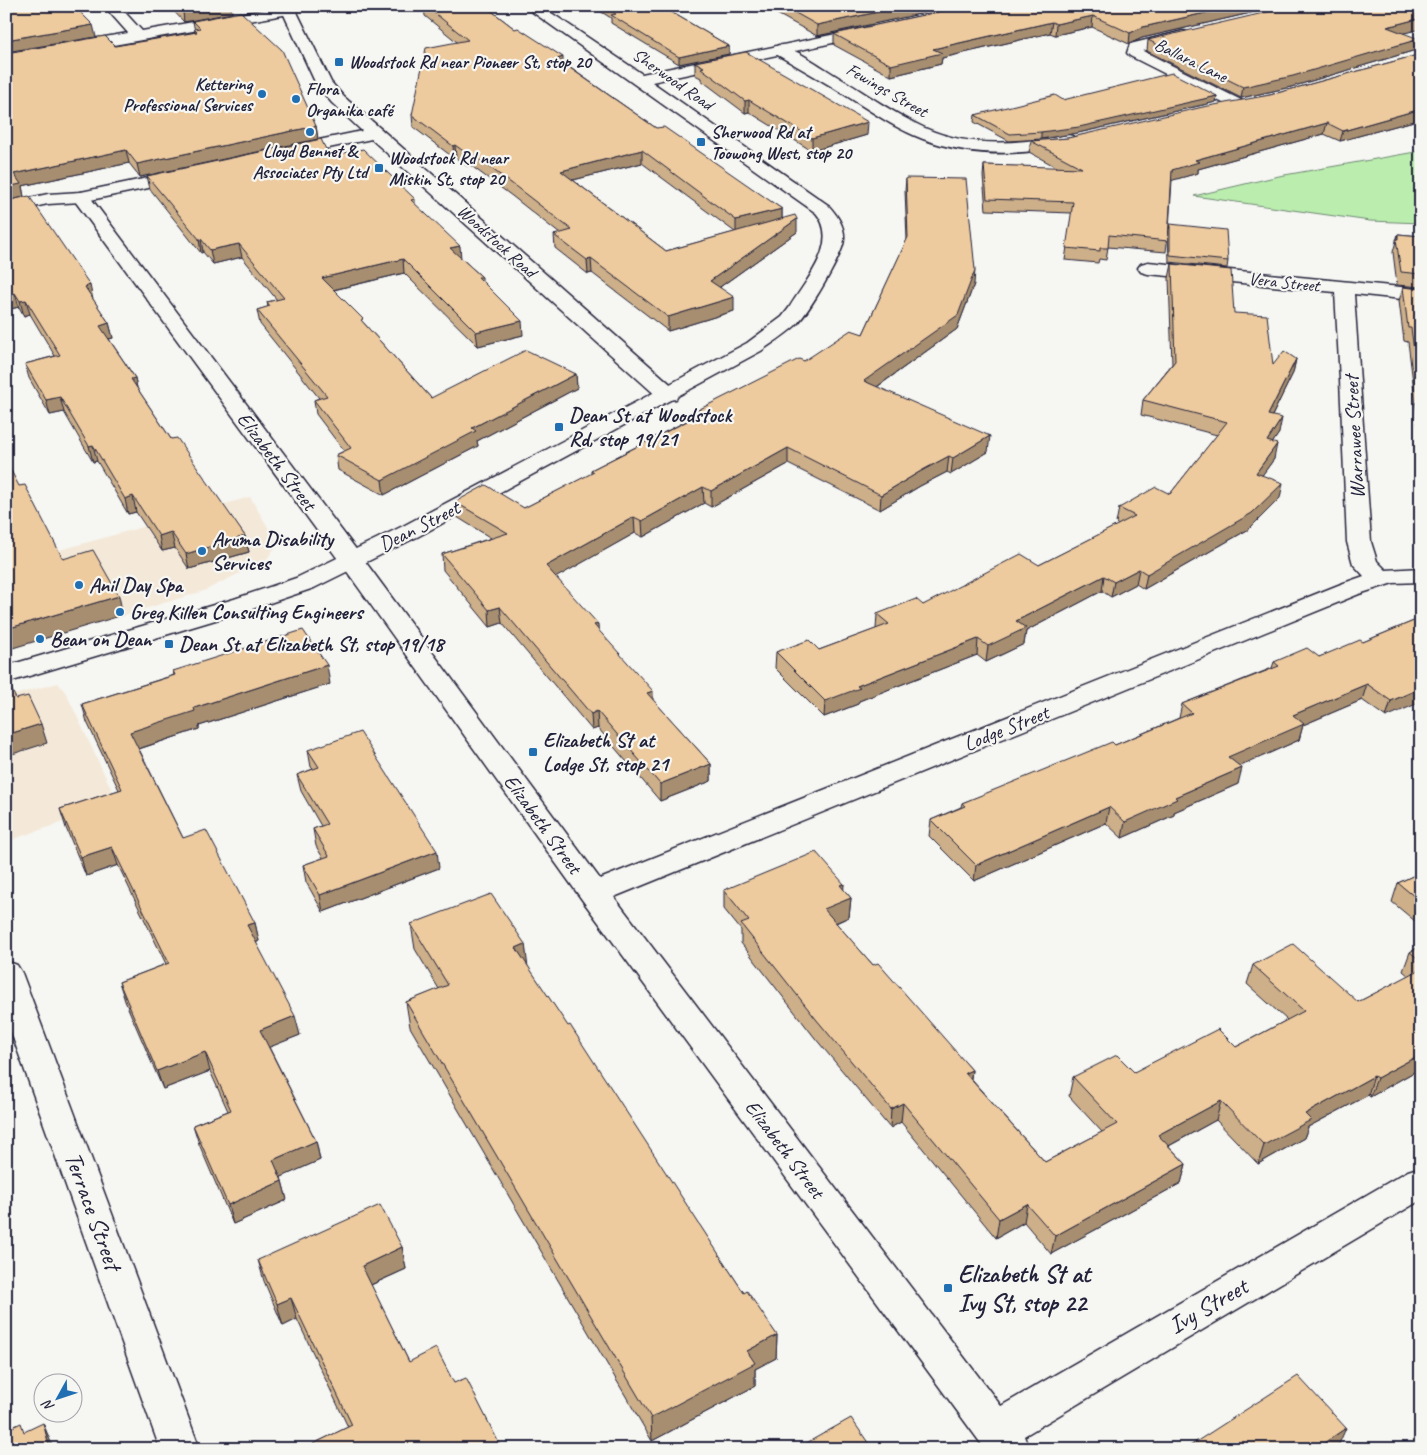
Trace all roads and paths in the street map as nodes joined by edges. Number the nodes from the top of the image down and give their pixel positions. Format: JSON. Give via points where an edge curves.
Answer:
{"nodes":[{"id":1,"x":111,"y":6,"type":"edge"},
{"id":2,"x":530,"y":6,"type":"edge"},
{"id":3,"x":288,"y":8,"type":"edge"},
{"id":4,"x":882,"y":28,"type":"edge"},
{"id":5,"x":1201,"y":31,"type":"edge"},
{"id":6,"x":139,"y":36,"type":"junction"},
{"id":7,"x":779,"y":50,"type":"junction"},
{"id":8,"x":6,"y":59,"type":"edge"},
{"id":9,"x":638,"y":80,"type":"junction"},
{"id":10,"x":1214,"y":108,"type":"edge"},
{"id":11,"x":375,"y":133,"type":"junction"},
{"id":12,"x":1078,"y":138,"type":"edge"},
{"id":13,"x":274,"y":155,"type":"edge"},
{"id":14,"x":202,"y":171,"type":"edge"},
{"id":15,"x":81,"y":197,"type":"junction"},
{"id":16,"x":6,"y":208,"type":"edge"},
{"id":17,"x":6,"y":217,"type":"edge"},
{"id":18,"x":834,"y":226,"type":"joint"},
{"id":19,"x":1148,"y":268,"type":"dead end"},
{"id":20,"x":1344,"y":288,"type":"junction"},
{"id":21,"x":1421,"y":296,"type":"edge"},
{"id":22,"x":668,"y":394,"type":"junction"},
{"id":23,"x":352,"y":561,"type":"junction"},
{"id":24,"x":1421,"y":576,"type":"edge"},
{"id":25,"x":1380,"y":578,"type":"junction"},
{"id":26,"x":6,"y":675,"type":"edge"},
{"id":27,"x":594,"y":893,"type":"junction"},
{"id":28,"x":6,"y":973,"type":"edge"},
{"id":29,"x":1421,"y":1182,"type":"edge"},
{"id":30,"x":1002,"y":1440,"type":"edge"},
{"id":31,"x":180,"y":1449,"type":"edge"}],
"edges":[{"from":1,"to":6,"type":"street"},
{"from":2,"to":9,"type":"street","name":"Sherwood Road"},
{"from":3,"to":6,"type":"street"},
{"from":3,"to":11,"type":"street","name":"Woodstock Road","via":[[324,84]]},
{"from":4,"to":7,"type":"street"},
{"from":5,"to":10,"type":"street","name":"Ballara Lane","via":[[1143,44],[1135,47],[1135,52],[1244,103]]},
{"from":6,"to":8,"type":"street"},
{"from":7,"to":9,"type":"street"},
{"from":7,"to":12,"type":"street","name":"Fewings Street","via":[[900,123],[940,140],[1016,148]]},
{"from":9,"to":18,"type":"street","name":"Sherwood Road","via":[[811,200]]},
{"from":11,"to":13,"type":"street"},
{"from":11,"to":22,"type":"street","name":"Woodstock Road"},
{"from":14,"to":15,"type":"street"},
{"from":15,"to":16,"type":"street"},
{"from":15,"to":17,"type":"street"},
{"from":15,"to":23,"type":"street","name":"Elizabeth Street"},
{"from":18,"to":22,"type":"street","name":"Dean Street","via":[[833,251],[789,321],[754,347]]},
{"from":19,"to":20,"type":"street","name":"Vera Street"},
{"from":20,"to":21,"type":"street","name":"Vera Street"},
{"from":20,"to":25,"type":"street","name":"Warrawee Street","via":[[1359,542],[1365,564]]},
{"from":22,"to":23,"type":"street","name":"Dean Street"},
{"from":23,"to":26,"type":"street","name":"Dean Street","via":[[273,594]]},
{"from":23,"to":27,"type":"street","name":"Elizabeth Street"},
{"from":24,"to":25,"type":"street","name":"Lodge Street"},
{"from":25,"to":27,"type":"street","name":"Lodge Street"},
{"from":27,"to":30,"type":"street","name":"Elizabeth Street"},
{"from":28,"to":31,"type":"street","name":"Terrace Street"},
{"from":29,"to":30,"type":"street","name":"Ivy Street"}]}
